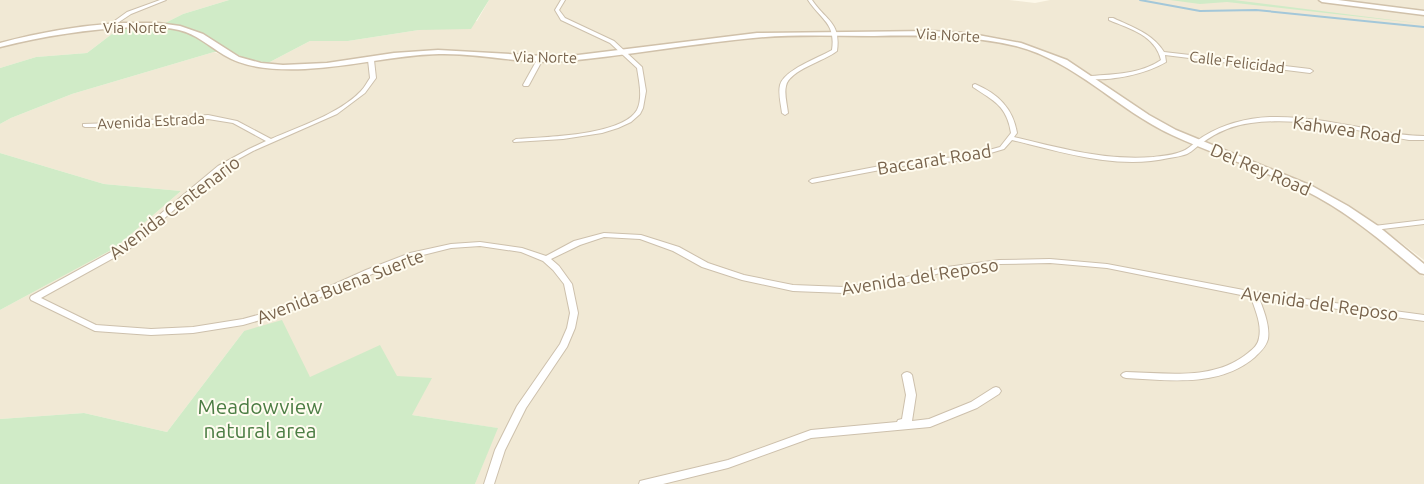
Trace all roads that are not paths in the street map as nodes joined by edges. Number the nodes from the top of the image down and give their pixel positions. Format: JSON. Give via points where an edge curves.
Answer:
{"nodes":[{"id":1,"x":164,"y":0,"type":"edge"},
{"id":2,"x":563,"y":0,"type":"edge"},
{"id":3,"x":810,"y":0,"type":"edge"},
{"id":4,"x":1322,"y":0,"type":"edge"},
{"id":5,"x":1424,"y":13,"type":"edge"},
{"id":6,"x":1111,"y":19,"type":"dead end"},
{"id":7,"x":111,"y":25,"type":"junction"},
{"id":8,"x":834,"y":34,"type":"junction"},
{"id":9,"x":0,"y":44,"type":"edge"},
{"id":10,"x":622,"y":53,"type":"junction"},
{"id":11,"x":1163,"y":53,"type":"junction"},
{"id":12,"x":540,"y":59,"type":"junction"},
{"id":13,"x":372,"y":60,"type":"junction"},
{"id":14,"x":1310,"y":71,"type":"dead end"},
{"id":15,"x":1091,"y":78,"type":"junction"},
{"id":16,"x":526,"y":85,"type":"dead end"},
{"id":17,"x":975,"y":86,"type":"dead end"},
{"id":18,"x":784,"y":113,"type":"dead end"},
{"id":19,"x":85,"y":125,"type":"dead end"},
{"id":20,"x":1011,"y":138,"type":"junction"},
{"id":21,"x":1424,"y":138,"type":"edge"},
{"id":22,"x":272,"y":141,"type":"junction"},
{"id":23,"x":516,"y":141,"type":"dead end"},
{"id":24,"x":1198,"y":143,"type":"junction"},
{"id":25,"x":812,"y":182,"type":"dead end"},
{"id":26,"x":1424,"y":222,"type":"edge"},
{"id":27,"x":1374,"y":228,"type":"junction"},
{"id":28,"x":546,"y":259,"type":"junction"},
{"id":29,"x":1424,"y":270,"type":"edge"},
{"id":30,"x":1254,"y":295,"type":"junction"},
{"id":31,"x":34,"y":298,"type":"joint"},
{"id":32,"x":1424,"y":318,"type":"edge"},
{"id":33,"x":1126,"y":375,"type":"dead end"},
{"id":34,"x":908,"y":376,"type":"dead end"},
{"id":35,"x":996,"y":391,"type":"dead end"},
{"id":36,"x":892,"y":426,"type":"junction"},
{"id":37,"x":489,"y":484,"type":"edge"},
{"id":38,"x":644,"y":484,"type":"edge"}],
"edges":[{"from":1,"to":7,"type":"street","via":[[129,13]]},
{"from":2,"to":10,"type":"street","via":[[557,10],[562,19],[612,42]]},
{"from":3,"to":8,"type":"street","via":[[831,22]]},
{"from":4,"to":5,"type":"street"},
{"from":6,"to":11,"type":"street","via":[[1152,38]]},
{"from":7,"to":9,"type":"street","name":"Via Norte"},
{"from":7,"to":13,"type":"street","name":"Via Norte","via":[[161,25],[189,30],[229,55],[261,65],[323,66]]},
{"from":8,"to":10,"type":"street","name":"Via Norte","via":[[757,35]]},
{"from":8,"to":15,"type":"street","name":"Via Norte","via":[[931,33],[997,39],[1044,52]]},
{"from":8,"to":18,"type":"street","via":[[834,51],[785,81]]},
{"from":10,"to":12,"type":"street","name":"Via Norte"},
{"from":10,"to":23,"type":"street","via":[[640,68],[642,98],[637,115],[625,124],[598,133]]},
{"from":11,"to":14,"type":"street","name":"Calle Felicidad"},
{"from":11,"to":15,"type":"street","via":[[1164,60],[1155,68]]},
{"from":12,"to":13,"type":"street","name":"Via Norte","via":[[439,52]]},
{"from":12,"to":16,"type":"street"},
{"from":13,"to":22,"type":"street","name":"Avenida Centenario","via":[[373,78],[351,102],[335,113]]},
{"from":15,"to":24,"type":"street","name":"Del Rey Road","via":[[1146,117]]},
{"from":17,"to":20,"type":"street","name":"Baccarat Road","via":[[1003,104],[1013,118]]},
{"from":19,"to":22,"type":"street","name":"Avenida Estrada","via":[[208,117],[234,122]]},
{"from":20,"to":24,"type":"street","name":"Kahwea Road","via":[[1059,150],[1123,159],[1159,159],[1186,152]]},
{"from":20,"to":25,"type":"street","name":"Baccarat Road","via":[[1002,148],[967,158],[901,164]]},
{"from":21,"to":24,"type":"street","name":"Kahwea Road","via":[[1303,120],[1252,120],[1226,125]]},
{"from":22,"to":31,"type":"street","name":"Avenida Centenario","via":[[220,167],[125,248]]},
{"from":24,"to":27,"type":"street","name":"Del Rey Road","via":[[1308,188]]},
{"from":26,"to":27,"type":"street"},
{"from":27,"to":29,"type":"street","name":"Del Rey Road"},
{"from":28,"to":30,"type":"street","name":"Avenida del Reposo","via":[[604,235],[626,235],[676,249],[705,265],[742,277],[793,288],[844,290],[894,283],[947,269],[999,262],[1050,261],[1107,266]]},
{"from":28,"to":31,"type":"street","name":"Avenida Buena Suerte","via":[[522,250],[480,244],[451,246],[370,272],[282,311],[243,322],[193,330],[152,332],[95,328]]},
{"from":28,"to":37,"type":"street","name":"Avenida Buena Suerte","via":[[568,284],[574,313],[571,328],[564,345],[522,406],[500,450]]},
{"from":30,"to":32,"type":"street","name":"Avenida del Reposo"},
{"from":30,"to":33,"type":"street","via":[[1264,321],[1262,344],[1247,360],[1224,371],[1192,377]]},
{"from":34,"to":36,"type":"street","via":[[912,395],[907,421]]},
{"from":35,"to":36,"type":"street","via":[[974,405],[930,423]]},
{"from":36,"to":38,"type":"street","via":[[812,434],[728,464]]}]}
